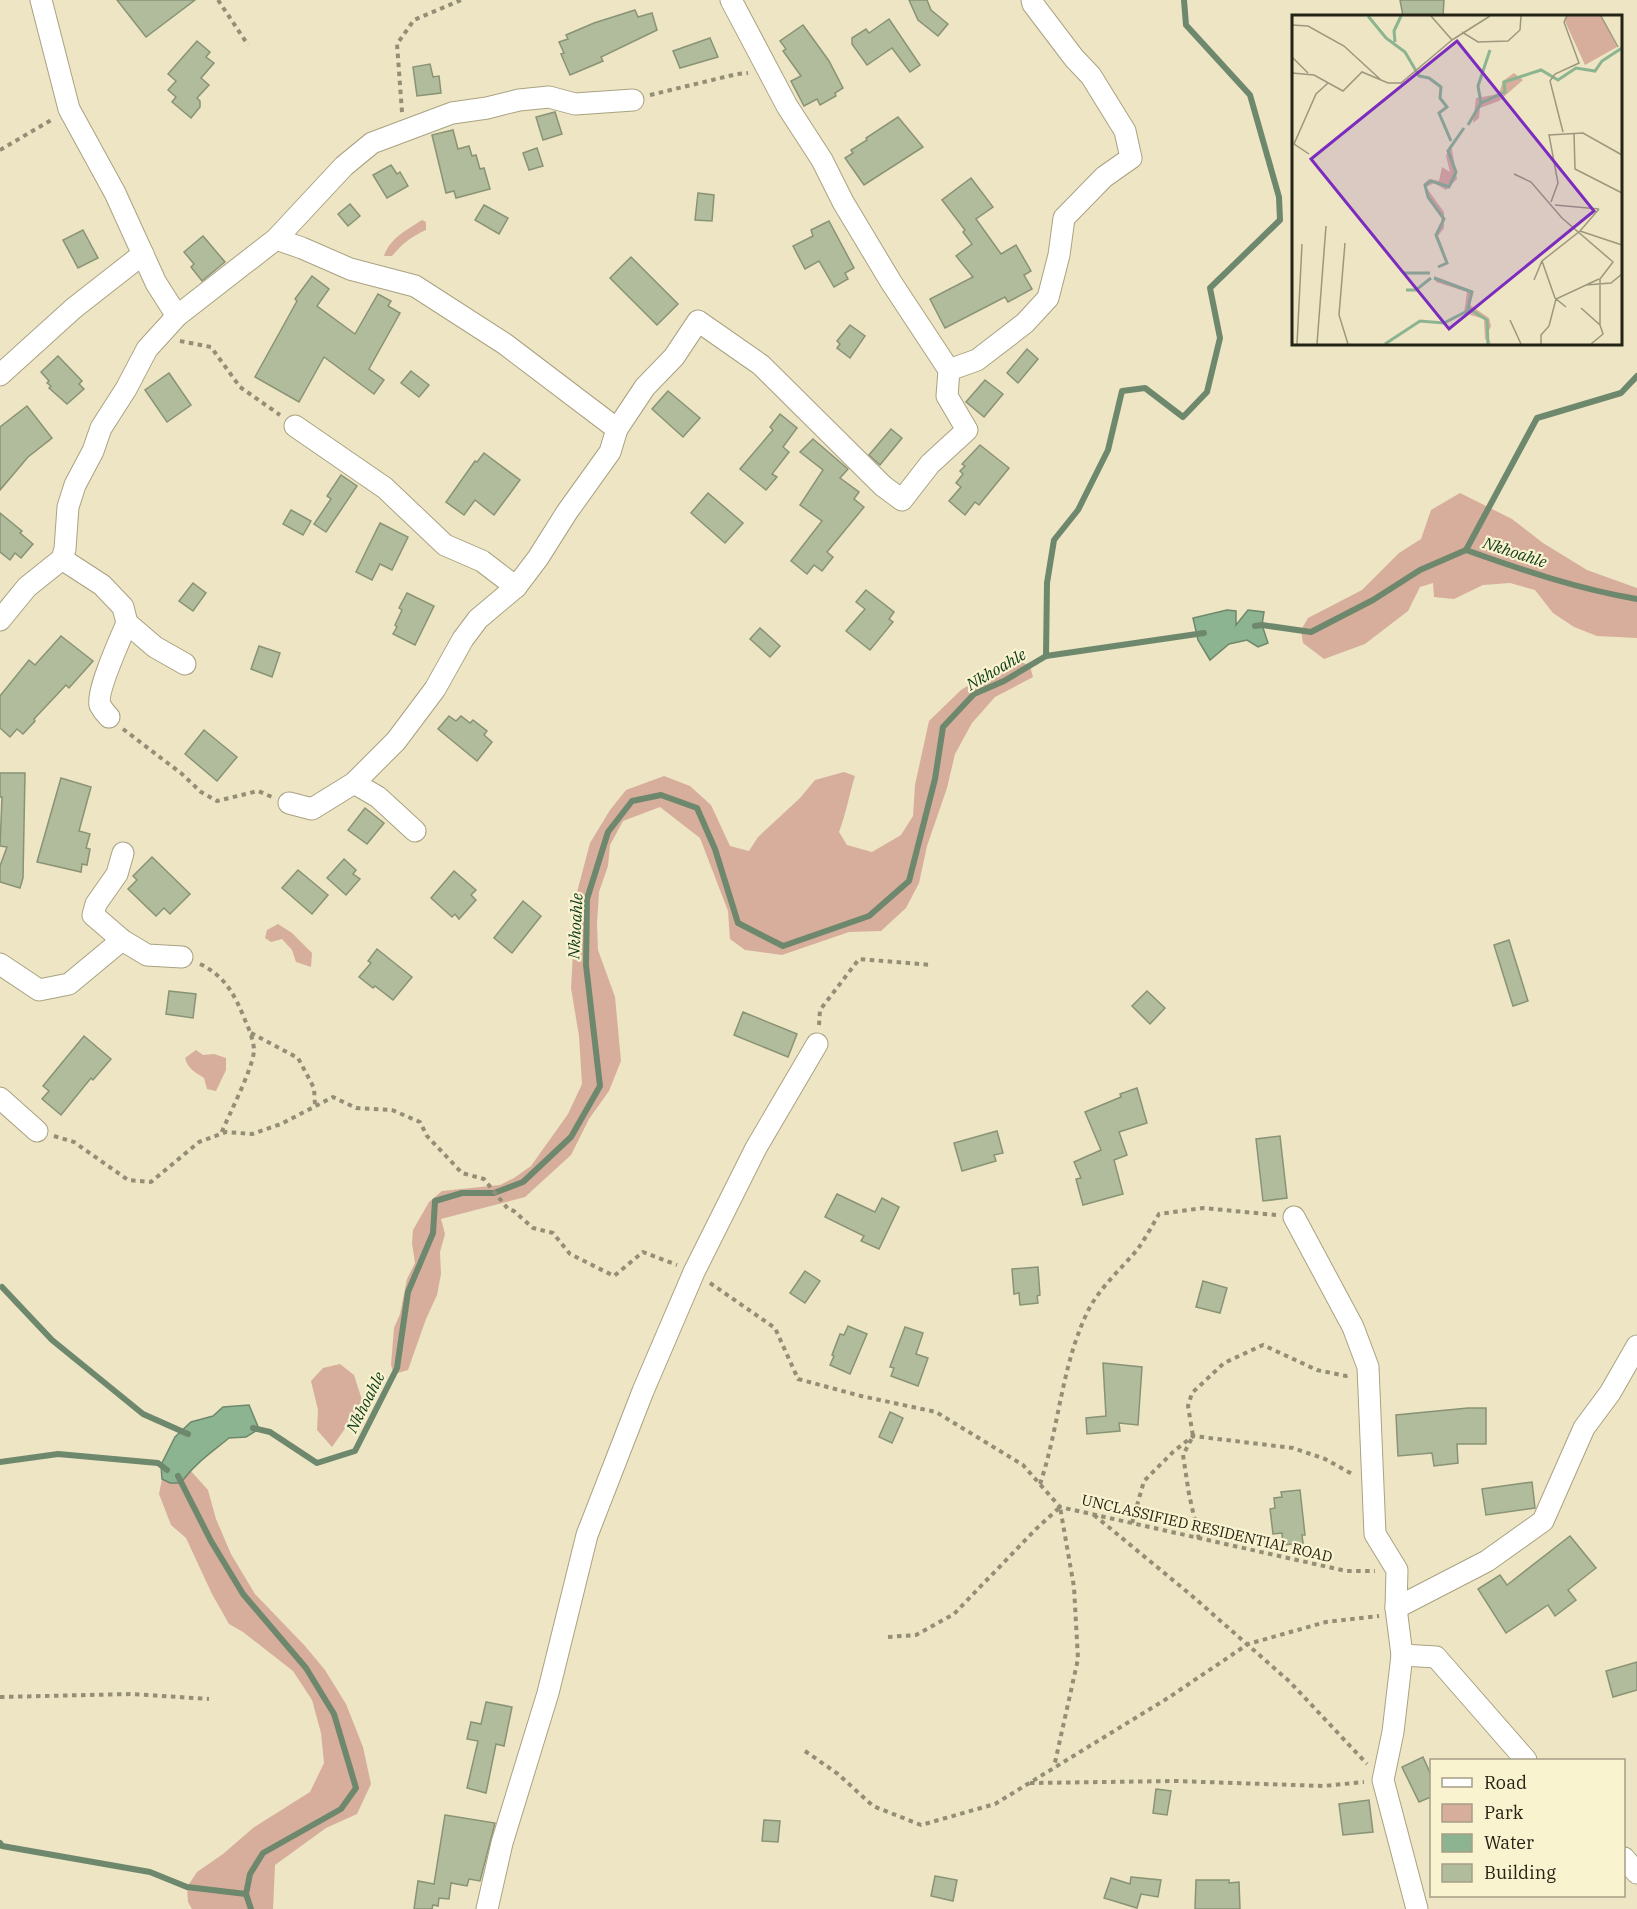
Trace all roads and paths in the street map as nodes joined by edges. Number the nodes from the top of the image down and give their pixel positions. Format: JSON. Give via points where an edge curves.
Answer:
{"nodes":[{"id":1,"x":41,"y":0,"type":"edge"},
{"id":2,"x":218,"y":0,"type":"edge"},
{"id":3,"x":461,"y":0,"type":"edge"},
{"id":4,"x":731,"y":0,"type":"edge"},
{"id":5,"x":1032,"y":0,"type":"edge"},
{"id":6,"x":248,"y":45,"type":"dead end"},
{"id":7,"x":769,"y":72,"type":"junction"},
{"id":8,"x":633,"y":99,"type":"joint"},
{"id":9,"x":69,"y":109,"type":"junction"},
{"id":10,"x":404,"y":130,"type":"junction"},
{"id":11,"x":0,"y":150,"type":"edge"},
{"id":12,"x":276,"y":239,"type":"junction"},
{"id":13,"x":143,"y":254,"type":"junction"},
{"id":14,"x":177,"y":316,"type":"junction"},
{"id":15,"x":160,"y":333,"type":"junction"},
{"id":16,"x":949,"y":370,"type":"junction"},
{"id":17,"x":0,"y":375,"type":"edge"},
{"id":18,"x":295,"y":426,"type":"joint"},
{"id":19,"x":617,"y":429,"type":"junction"},
{"id":20,"x":62,"y":560,"type":"junction"},
{"id":21,"x":516,"y":587,"type":"junction"},
{"id":22,"x":0,"y":620,"type":"edge"},
{"id":23,"x":127,"y":623,"type":"junction"},
{"id":24,"x":186,"y":664,"type":"dead end"},
{"id":25,"x":109,"y":717,"type":"joint"},
{"id":26,"x":354,"y":783,"type":"junction"},
{"id":27,"x":289,"y":803,"type":"joint"},
{"id":28,"x":415,"y":831,"type":"dead end"},
{"id":29,"x":123,"y":853,"type":"dead end"},
{"id":30,"x":122,"y":940,"type":"junction"},
{"id":31,"x":182,"y":957,"type":"joint"},
{"id":32,"x":0,"y":964,"type":"edge"},
{"id":33,"x":932,"y":965,"type":"dead end"},
{"id":34,"x":251,"y":1033,"type":"junction"},
{"id":35,"x":817,"y":1044,"type":"joint"},
{"id":36,"x":0,"y":1098,"type":"edge"},
{"id":37,"x":315,"y":1105,"type":"junction"},
{"id":38,"x":37,"y":1131,"type":"joint"},
{"id":39,"x":221,"y":1134,"type":"junction"},
{"id":40,"x":1294,"y":1217,"type":"joint"},
{"id":41,"x":694,"y":1272,"type":"junction"},
{"id":42,"x":1637,"y":1346,"type":"edge"},
{"id":43,"x":1368,"y":1371,"type":"junction"},
{"id":44,"x":1193,"y":1436,"type":"junction"},
{"id":45,"x":1373,"y":1483,"type":"junction"},
{"id":46,"x":1040,"y":1484,"type":"junction"},
{"id":47,"x":1060,"y":1507,"type":"junction"},
{"id":48,"x":1093,"y":1514,"type":"junction"},
{"id":49,"x":1132,"y":1523,"type":"junction"},
{"id":50,"x":1199,"y":1539,"type":"junction"},
{"id":51,"x":1397,"y":1570,"type":"junction"},
{"id":52,"x":1396,"y":1608,"type":"junction"},
{"id":53,"x":888,"y":1637,"type":"dead end"},
{"id":54,"x":1248,"y":1644,"type":"junction"},
{"id":55,"x":1402,"y":1655,"type":"junction"},
{"id":56,"x":0,"y":1697,"type":"edge"},
{"id":57,"x":209,"y":1699,"type":"dead end"},
{"id":58,"x":805,"y":1751,"type":"dead end"},
{"id":59,"x":1524,"y":1759,"type":"edge"},
{"id":60,"x":1054,"y":1767,"type":"junction"},
{"id":61,"x":1383,"y":1780,"type":"junction"},
{"id":62,"x":1030,"y":1782,"type":"junction"},
{"id":63,"x":1625,"y":1860,"type":"edge"},
{"id":64,"x":1637,"y":1873,"type":"edge"},
{"id":65,"x":487,"y":1909,"type":"edge"},
{"id":66,"x":1417,"y":1909,"type":"edge"}],
"edges":[{"from":1,"to":9,"type":"street"},
{"from":2,"to":6,"type":"path"},
{"from":3,"to":10,"type":"path","via":[[414,20],[397,44]]},
{"from":4,"to":7,"type":"street"},
{"from":5,"to":16,"type":"street","via":[[1091,76],[1125,131],[1131,158],[1104,177],[1064,218],[1048,298],[1024,323],[977,360]]},
{"from":7,"to":8,"type":"path","via":[[737,74]]},
{"from":7,"to":16,"type":"street","via":[[885,272]]},
{"from":8,"to":10,"type":"street","via":[[574,104],[549,97],[519,100],[452,113]]},
{"from":9,"to":11,"type":"path"},
{"from":9,"to":13,"type":"street"},
{"from":10,"to":12,"type":"street","via":[[372,142],[344,166]]},
{"from":12,"to":14,"type":"street"},
{"from":12,"to":19,"type":"street","via":[[350,269],[415,286],[504,344]]},
{"from":13,"to":14,"type":"street"},
{"from":13,"to":17,"type":"street","via":[[74,308]]},
{"from":14,"to":15,"type":"street"},
{"from":15,"to":18,"type":"path","via":[[173,340],[211,347],[240,387]]},
{"from":15,"to":20,"type":"street","via":[[101,428],[75,485],[68,507]]},
{"from":16,"to":19,"type":"street","via":[[947,396],[967,430],[930,464],[902,500],[883,486],[761,365],[698,321]]},
{"from":18,"to":21,"type":"street","via":[[385,488],[445,545],[482,561]]},
{"from":19,"to":21,"type":"street","via":[[610,452]]},
{"from":20,"to":22,"type":"street","via":[[27,587]]},
{"from":20,"to":23,"type":"street","via":[[102,585],[123,607]]},
{"from":21,"to":26,"type":"street","via":[[478,619],[435,689],[396,741]]},
{"from":23,"to":24,"type":"street","via":[[155,647]]},
{"from":23,"to":25,"type":"street","via":[[100,694],[100,705]]},
{"from":25,"to":27,"type":"path","via":[[217,801],[258,791]]},
{"from":26,"to":27,"type":"street","via":[[312,809]]},
{"from":26,"to":28,"type":"street","via":[[378,797]]},
{"from":29,"to":30,"type":"street","via":[[117,873],[93,915]]},
{"from":30,"to":31,"type":"street","via":[[147,955]]},
{"from":30,"to":32,"type":"street","via":[[69,984],[39,990]]},
{"from":31,"to":34,"type":"path","via":[[203,965],[224,980]]},
{"from":33,"to":35,"type":"path","via":[[859,959],[820,1010]]},
{"from":34,"to":37,"type":"path","via":[[298,1058],[314,1088]]},
{"from":34,"to":39,"type":"path","via":[[254,1052]]},
{"from":35,"to":41,"type":"street","via":[[756,1148]]},
{"from":36,"to":38,"type":"street"},
{"from":37,"to":39,"type":"path","via":[[281,1124],[252,1134]]},
{"from":37,"to":41,"type":"path","via":[[333,1097],[356,1108],[392,1110],[420,1122],[427,1137],[462,1173],[484,1179],[508,1209],[533,1228],[553,1233],[570,1254],[614,1276],[643,1252]]},
{"from":38,"to":39,"type":"path","via":[[74,1142],[129,1180],[151,1182],[199,1142]]},
{"from":40,"to":43,"type":"street","via":[[1353,1327]]},
{"from":40,"to":46,"type":"path","via":[[1203,1208],[1159,1214],[1138,1248],[1086,1313],[1068,1361],[1050,1455]]},
{"from":41,"to":46,"type":"path","name":"UNCLASSIFIED RESIDENTIAL ROAD","via":[[775,1328],[798,1379],[936,1412],[1023,1465]]},
{"from":41,"to":65,"type":"street","via":[[587,1535],[549,1693],[502,1843]]},
{"from":42,"to":52,"type":"street","via":[[1584,1428],[1543,1521],[1486,1561]]},
{"from":43,"to":44,"type":"path","via":[[1346,1376],[1317,1370],[1263,1345],[1224,1363],[1192,1393],[1188,1406]]},
{"from":43,"to":45,"type":"street"},
{"from":44,"to":45,"type":"path","via":[[1293,1448]]},
{"from":44,"to":49,"type":"path","via":[[1144,1481]]},
{"from":44,"to":50,"type":"path","via":[[1183,1455]]},
{"from":45,"to":51,"type":"street","via":[[1375,1534]]},
{"from":46,"to":47,"type":"path","name":"UNCLASSIFIED RESIDENTIAL ROAD"},
{"from":47,"to":48,"type":"path","name":"UNCLASSIFIED RESIDENTIAL ROAD"},
{"from":47,"to":53,"type":"path","via":[[954,1614],[916,1635]]},
{"from":47,"to":60,"type":"path","via":[[1074,1587],[1078,1659]]},
{"from":48,"to":49,"type":"path","name":"UNCLASSIFIED RESIDENTIAL ROAD"},
{"from":48,"to":54,"type":"path"},
{"from":49,"to":50,"type":"path","name":"UNCLASSIFIED RESIDENTIAL ROAD"},
{"from":50,"to":51,"type":"path","name":"UNCLASSIFIED RESIDENTIAL ROAD","via":[[1346,1571]]},
{"from":51,"to":52,"type":"street"},
{"from":52,"to":54,"type":"path","via":[[1386,1615],[1326,1622]]},
{"from":52,"to":55,"type":"street"},
{"from":54,"to":60,"type":"path"},
{"from":54,"to":61,"type":"path","via":[[1290,1682]]},
{"from":55,"to":59,"type":"street","via":[[1436,1657]]},
{"from":55,"to":61,"type":"street"},
{"from":56,"to":57,"type":"path","via":[[132,1694]]},
{"from":58,"to":62,"type":"path","via":[[873,1806],[921,1825],[995,1804]]},
{"from":60,"to":62,"type":"path"},
{"from":61,"to":62,"type":"path","via":[[1323,1786]]},
{"from":61,"to":66,"type":"street"},
{"from":63,"to":64,"type":"street"}]}
